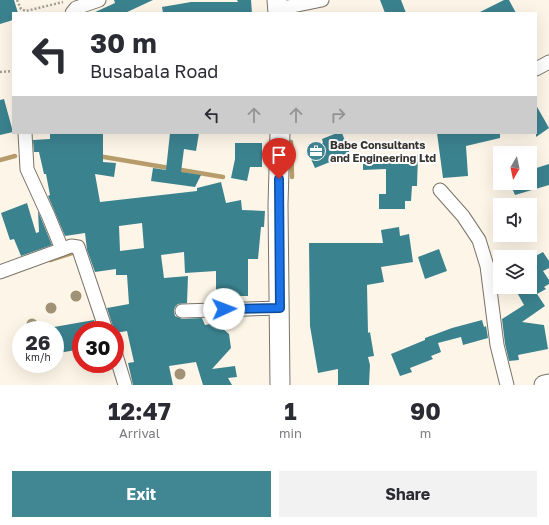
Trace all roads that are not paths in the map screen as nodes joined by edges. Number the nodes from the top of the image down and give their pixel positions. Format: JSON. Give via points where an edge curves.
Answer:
{"nodes":[{"id":1,"x":99,"y":0,"type":"edge"},
{"id":2,"x":322,"y":0,"type":"edge"},
{"id":3,"x":278,"y":7,"type":"edge"},
{"id":4,"x":74,"y":10,"type":"edge"},
{"id":5,"x":549,"y":62,"type":"edge"},
{"id":6,"x":537,"y":68,"type":"edge"},
{"id":7,"x":25,"y":134,"type":"edge"},
{"id":8,"x":280,"y":134,"type":"edge"},
{"id":9,"x":440,"y":190,"type":"dead end"},
{"id":10,"x":62,"y":249,"type":"junction"},
{"id":11,"x":0,"y":272,"type":"edge"},
{"id":12,"x":280,"y":308,"type":"junction"},
{"id":13,"x":182,"y":311,"type":"dead end"},
{"id":14,"x":103,"y":321,"type":"edge"},
{"id":15,"x":121,"y":373,"type":"edge"},
{"id":16,"x":549,"y":384,"type":"edge"},
{"id":17,"x":125,"y":385,"type":"edge"},
{"id":18,"x":280,"y":385,"type":"edge"},
{"id":19,"x":506,"y":385,"type":"edge"},
{"id":20,"x":544,"y":385,"type":"edge"}],
"edges":[{"from":1,"to":4,"type":"street"},
{"from":2,"to":3,"type":"street"},
{"from":5,"to":6,"type":"street"},
{"from":7,"to":10,"type":"street","via":[[27,169]]},
{"from":8,"to":12,"type":"street"},
{"from":9,"to":19,"type":"street","via":[[463,216],[479,240],[487,266],[497,344]]},
{"from":10,"to":11,"type":"street"},
{"from":10,"to":14,"type":"street","via":[[71,246],[80,248]]},
{"from":12,"to":13,"type":"street"},
{"from":12,"to":18,"type":"street"},
{"from":15,"to":17,"type":"street"},
{"from":16,"to":20,"type":"street"}]}
